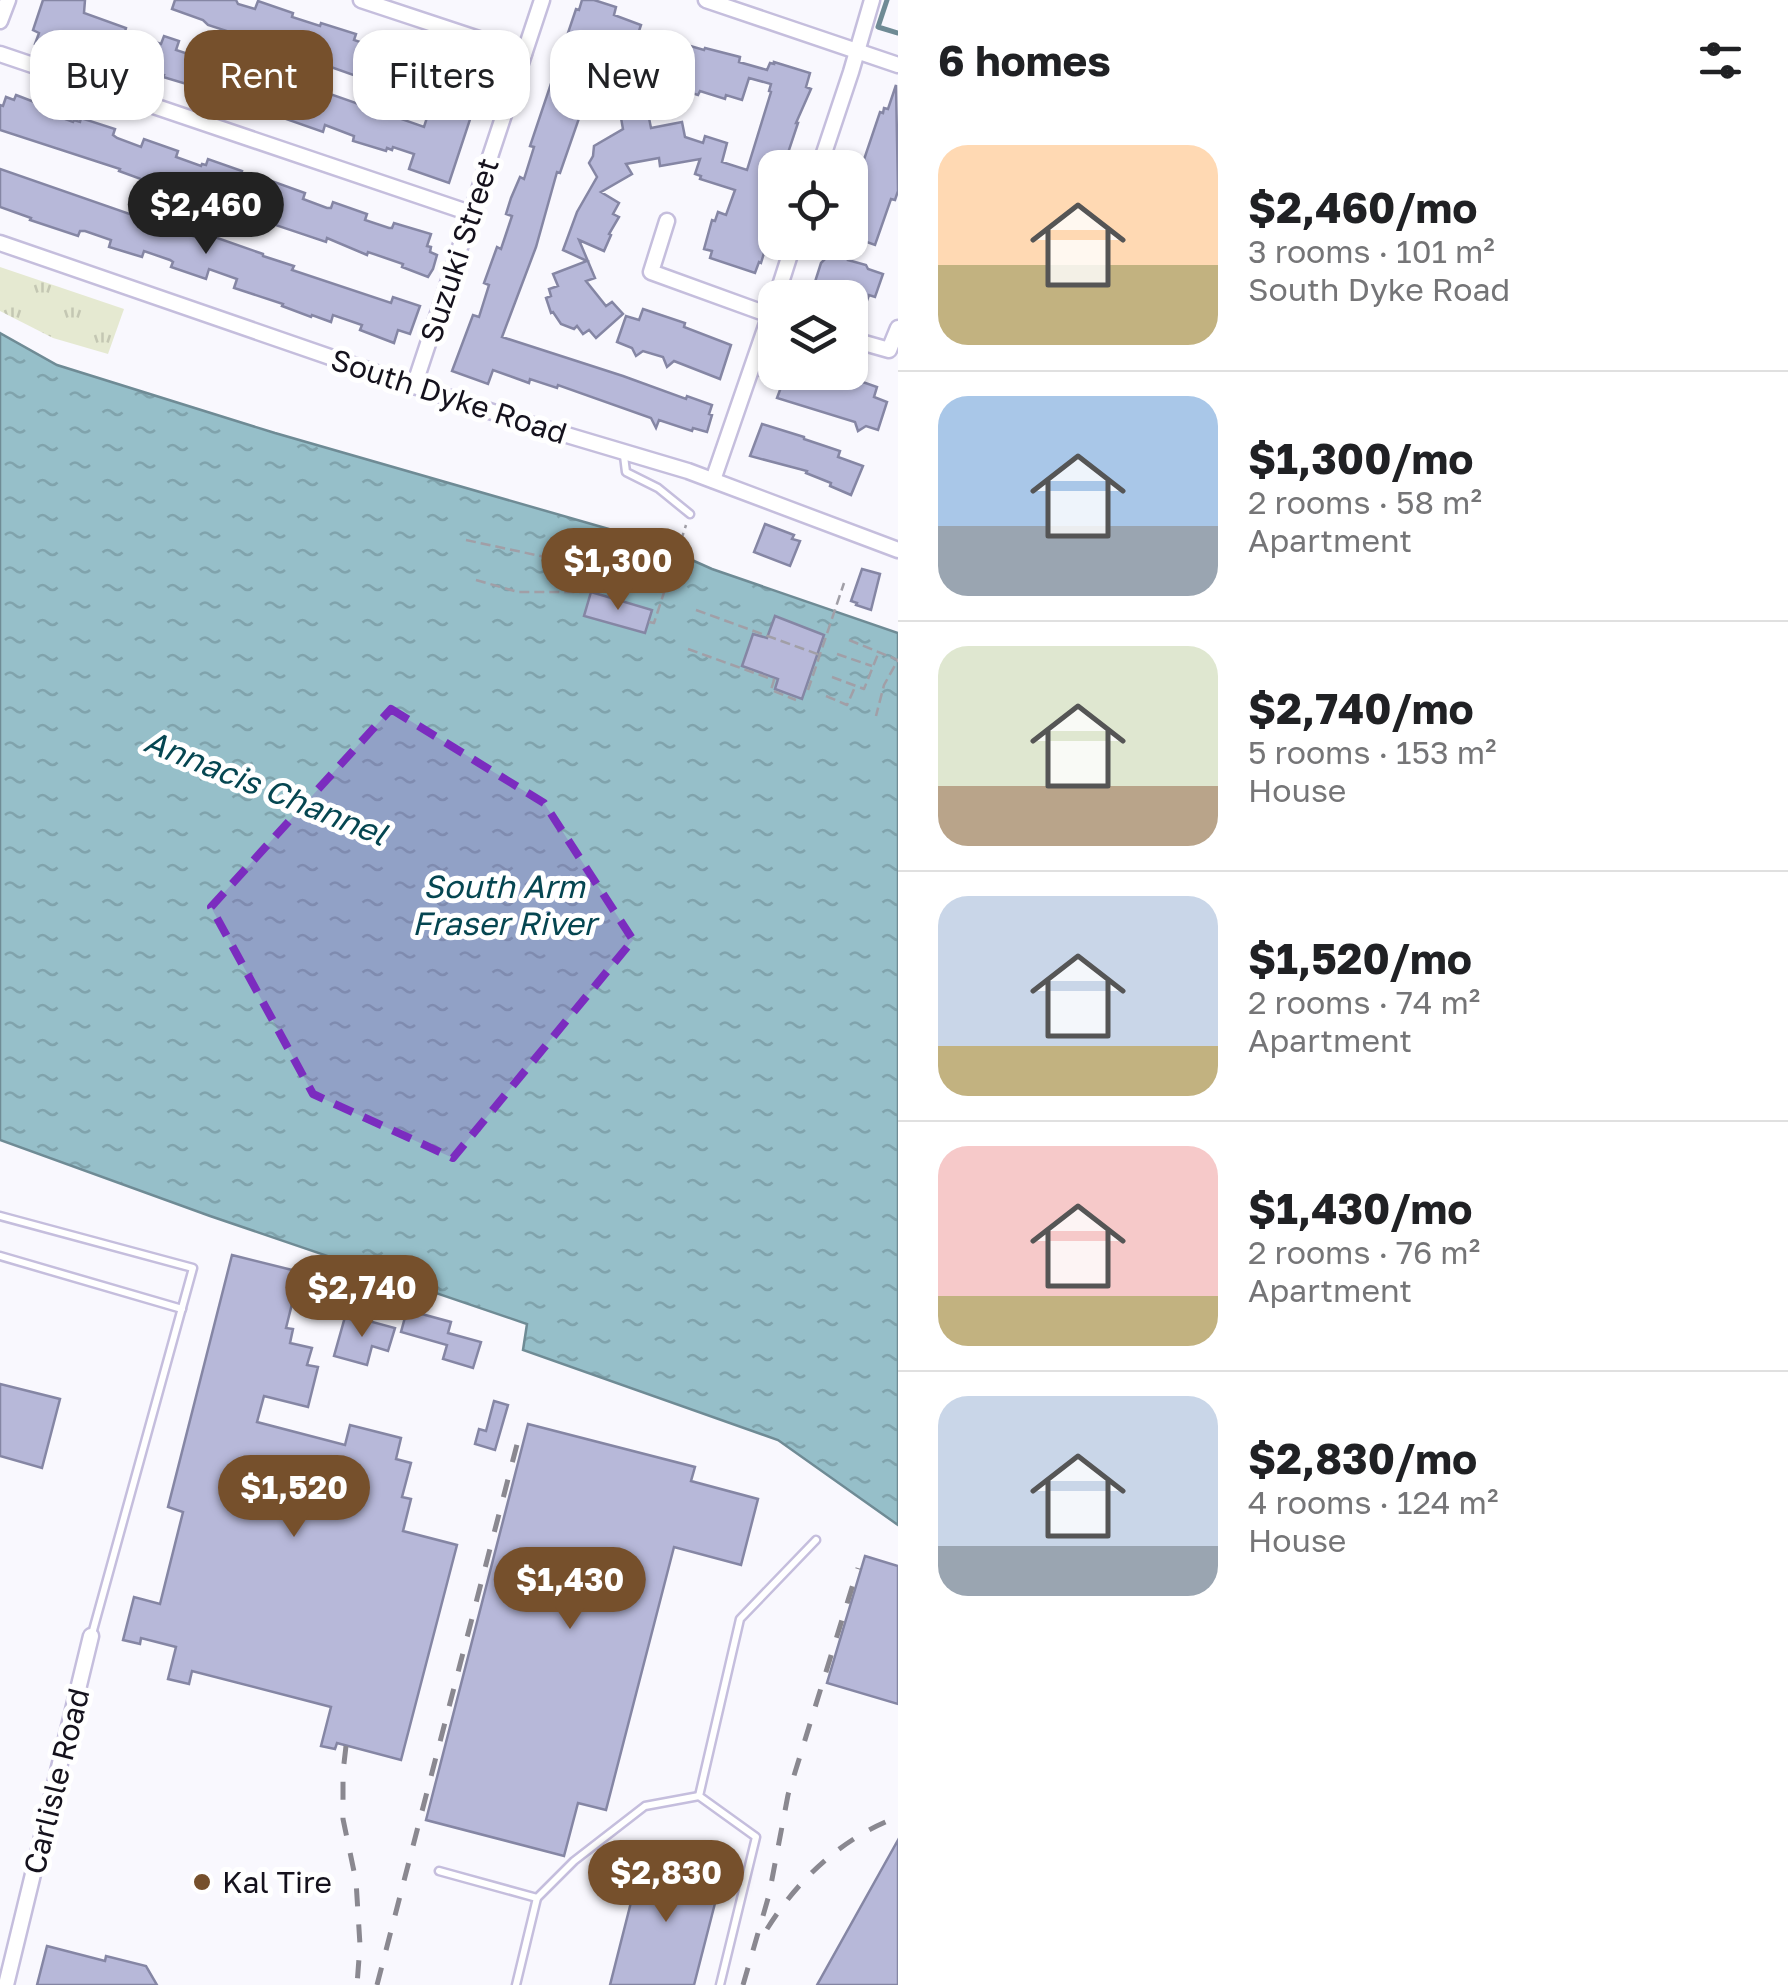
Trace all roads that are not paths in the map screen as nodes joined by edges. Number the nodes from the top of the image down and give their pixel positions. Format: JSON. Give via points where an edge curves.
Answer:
{"nodes":[{"id":1,"x":8,"y":0,"type":"edge"},
{"id":2,"x":361,"y":0,"type":"edge"},
{"id":3,"x":542,"y":0,"type":"edge"},
{"id":4,"x":706,"y":0,"type":"edge"},
{"id":5,"x":872,"y":0,"type":"edge"},
{"id":6,"x":0,"y":21,"type":"edge"},
{"id":7,"x":452,"y":30,"type":"edge"},
{"id":8,"x":530,"y":36,"type":"edge"},
{"id":9,"x":855,"y":52,"type":"junction"},
{"id":10,"x":0,"y":54,"type":"edge"},
{"id":11,"x":898,"y":66,"type":"edge"},
{"id":12,"x":502,"y":120,"type":"edge"},
{"id":13,"x":825,"y":150,"type":"edge"},
{"id":14,"x":470,"y":213,"type":"junction"},
{"id":15,"x":667,"y":221,"type":"dead end"},
{"id":16,"x":0,"y":242,"type":"edge"},
{"id":17,"x":758,"y":302,"type":"edge"},
{"id":18,"x":898,"y":328,"type":"edge"},
{"id":19,"x":868,"y":344,"type":"edge"},
{"id":20,"x":758,"y":352,"type":"edge"},
{"id":21,"x":414,"y":386,"type":"junction"},
{"id":22,"x":624,"y":452,"type":"junction"},
{"id":23,"x":713,"y":480,"type":"junction"},
{"id":24,"x":690,"y":514,"type":"road end"},
{"id":25,"x":898,"y":550,"type":"edge"},
{"id":26,"x":0,"y":1216,"type":"edge"},
{"id":27,"x":0,"y":1256,"type":"edge"},
{"id":28,"x":182,"y":1309,"type":"junction"},
{"id":29,"x":816,"y":1540,"type":"dead end"},
{"id":30,"x":91,"y":1636,"type":"joint"},
{"id":31,"x":699,"y":1796,"type":"junction"},
{"id":32,"x":439,"y":1871,"type":"dead end"},
{"id":33,"x":537,"y":1898,"type":"junction"},
{"id":34,"x":6,"y":1985,"type":"edge"},
{"id":35,"x":516,"y":1985,"type":"edge"},
{"id":36,"x":720,"y":1985,"type":"edge"}],
"edges":[{"from":1,"to":6,"type":"street"},
{"from":2,"to":7,"type":"street"},
{"from":3,"to":8,"type":"street","name":"Suzuki Street"},
{"from":4,"to":9,"type":"street"},
{"from":5,"to":9,"type":"street"},
{"from":9,"to":11,"type":"street"},
{"from":9,"to":13,"type":"street"},
{"from":10,"to":14,"type":"street"},
{"from":12,"to":14,"type":"street","name":"Suzuki Street"},
{"from":14,"to":21,"type":"street","name":"Suzuki Street"},
{"from":15,"to":17,"type":"street","via":[[651,272]]},
{"from":16,"to":21,"type":"street","name":"South Dyke Road"},
{"from":18,"to":19,"type":"street","via":[[889,350]]},
{"from":20,"to":23,"type":"street"},
{"from":21,"to":22,"type":"street","name":"South Dyke Road"},
{"from":22,"to":23,"type":"street","name":"South Dyke Road"},
{"from":22,"to":24,"type":"lane","via":[[626,472]]},
{"from":23,"to":25,"type":"street","name":"South Dyke Road"},
{"from":26,"to":28,"type":"lane","via":[[193,1268]]},
{"from":27,"to":28,"type":"lane"},
{"from":28,"to":30,"type":"lane"},
{"from":29,"to":31,"type":"lane","via":[[740,1619]]},
{"from":30,"to":34,"type":"street","name":"Carlisle Road"},
{"from":31,"to":33,"type":"lane","via":[[645,1806]]},
{"from":31,"to":36,"type":"lane","via":[[756,1838]]},
{"from":32,"to":33,"type":"lane"},
{"from":33,"to":35,"type":"lane"}]}
